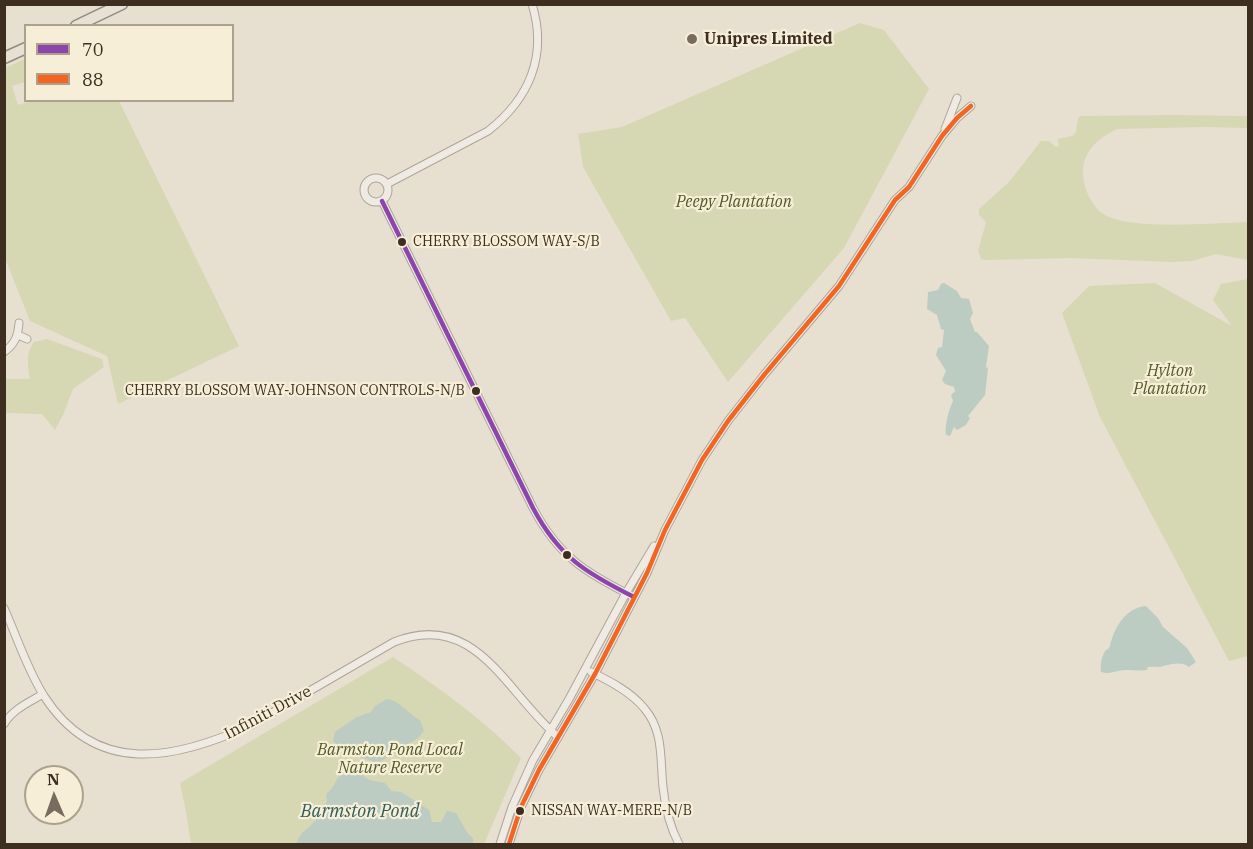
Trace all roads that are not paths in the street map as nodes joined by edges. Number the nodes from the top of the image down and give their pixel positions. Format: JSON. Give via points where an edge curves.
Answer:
{"nodes":[{"id":1,"x":122,"y":4,"type":"edge"},
{"id":2,"x":532,"y":4,"type":"edge"},
{"id":3,"x":80,"y":24,"type":"edge"},
{"id":4,"x":24,"y":49,"type":"edge"},
{"id":5,"x":4,"y":58,"type":"edge"},
{"id":6,"x":957,"y":98,"type":"dead end"},
{"id":7,"x":971,"y":106,"type":"dead end"},
{"id":8,"x":942,"y":136,"type":"junction"},
{"id":9,"x":387,"y":184,"type":"junction"},
{"id":10,"x":382,"y":201,"type":"junction"},
{"id":11,"x":20,"y":323,"type":"dead end"},
{"id":12,"x":18,"y":335,"type":"junction"},
{"id":13,"x":27,"y":339,"type":"dead end"},
{"id":14,"x":4,"y":352,"type":"edge"},
{"id":15,"x":665,"y":530,"type":"junction"},
{"id":16,"x":626,"y":593,"type":"junction"},
{"id":17,"x":634,"y":597,"type":"junction"},
{"id":18,"x":4,"y":608,"type":"edge"},
{"id":19,"x":585,"y":669,"type":"junction"},
{"id":20,"x":595,"y":674,"type":"junction"},
{"id":21,"x":43,"y":694,"type":"junction"},
{"id":22,"x":4,"y":724,"type":"edge"},
{"id":23,"x":550,"y":730,"type":"junction"},
{"id":24,"x":558,"y":737,"type":"junction"},
{"id":25,"x":500,"y":844,"type":"edge"},
{"id":26,"x":509,"y":844,"type":"edge"},
{"id":27,"x":679,"y":844,"type":"edge"}],
"edges":[{"from":1,"to":3,"type":"main road"},
{"from":2,"to":9,"type":"street","via":[[537,52],[528,85],[518,102],[488,131]]},
{"from":4,"to":5,"type":"main road"},
{"from":6,"to":8,"type":"street"},
{"from":7,"to":8,"type":"street"},
{"from":8,"to":15,"type":"street","via":[[839,286],[728,421]]},
{"from":9,"to":10,"type":"street","via":[[389,191]]},
{"from":9,"to":10,"type":"street","via":[[374,178],[364,188],[371,201]]},
{"from":10,"to":16,"type":"street","via":[[544,528],[572,560]]},
{"from":11,"to":12,"type":"street"},
{"from":12,"to":13,"type":"street"},
{"from":12,"to":14,"type":"street"},
{"from":15,"to":16,"type":"street"},
{"from":15,"to":17,"type":"street"},
{"from":16,"to":17,"type":"street"},
{"from":16,"to":19,"type":"street"},
{"from":17,"to":20,"type":"street"},
{"from":18,"to":21,"type":"street","name":"Infiniti Drive"},
{"from":19,"to":20,"type":"street"},
{"from":19,"to":23,"type":"street"},
{"from":20,"to":24,"type":"street"},
{"from":20,"to":27,"type":"street","via":[[633,697],[655,726],[661,746],[668,814]]},
{"from":21,"to":22,"type":"street","via":[[19,707]]},
{"from":21,"to":23,"type":"street","name":"Infiniti Drive","via":[[70,727],[90,742],[129,753],[157,755],[226,736],[394,642],[414,635],[435,634],[465,642],[478,651]]},
{"from":23,"to":24,"type":"street","name":"Infiniti Drive"},
{"from":23,"to":25,"type":"street","via":[[527,772]]},
{"from":24,"to":26,"type":"street","via":[[521,807]]}]}
